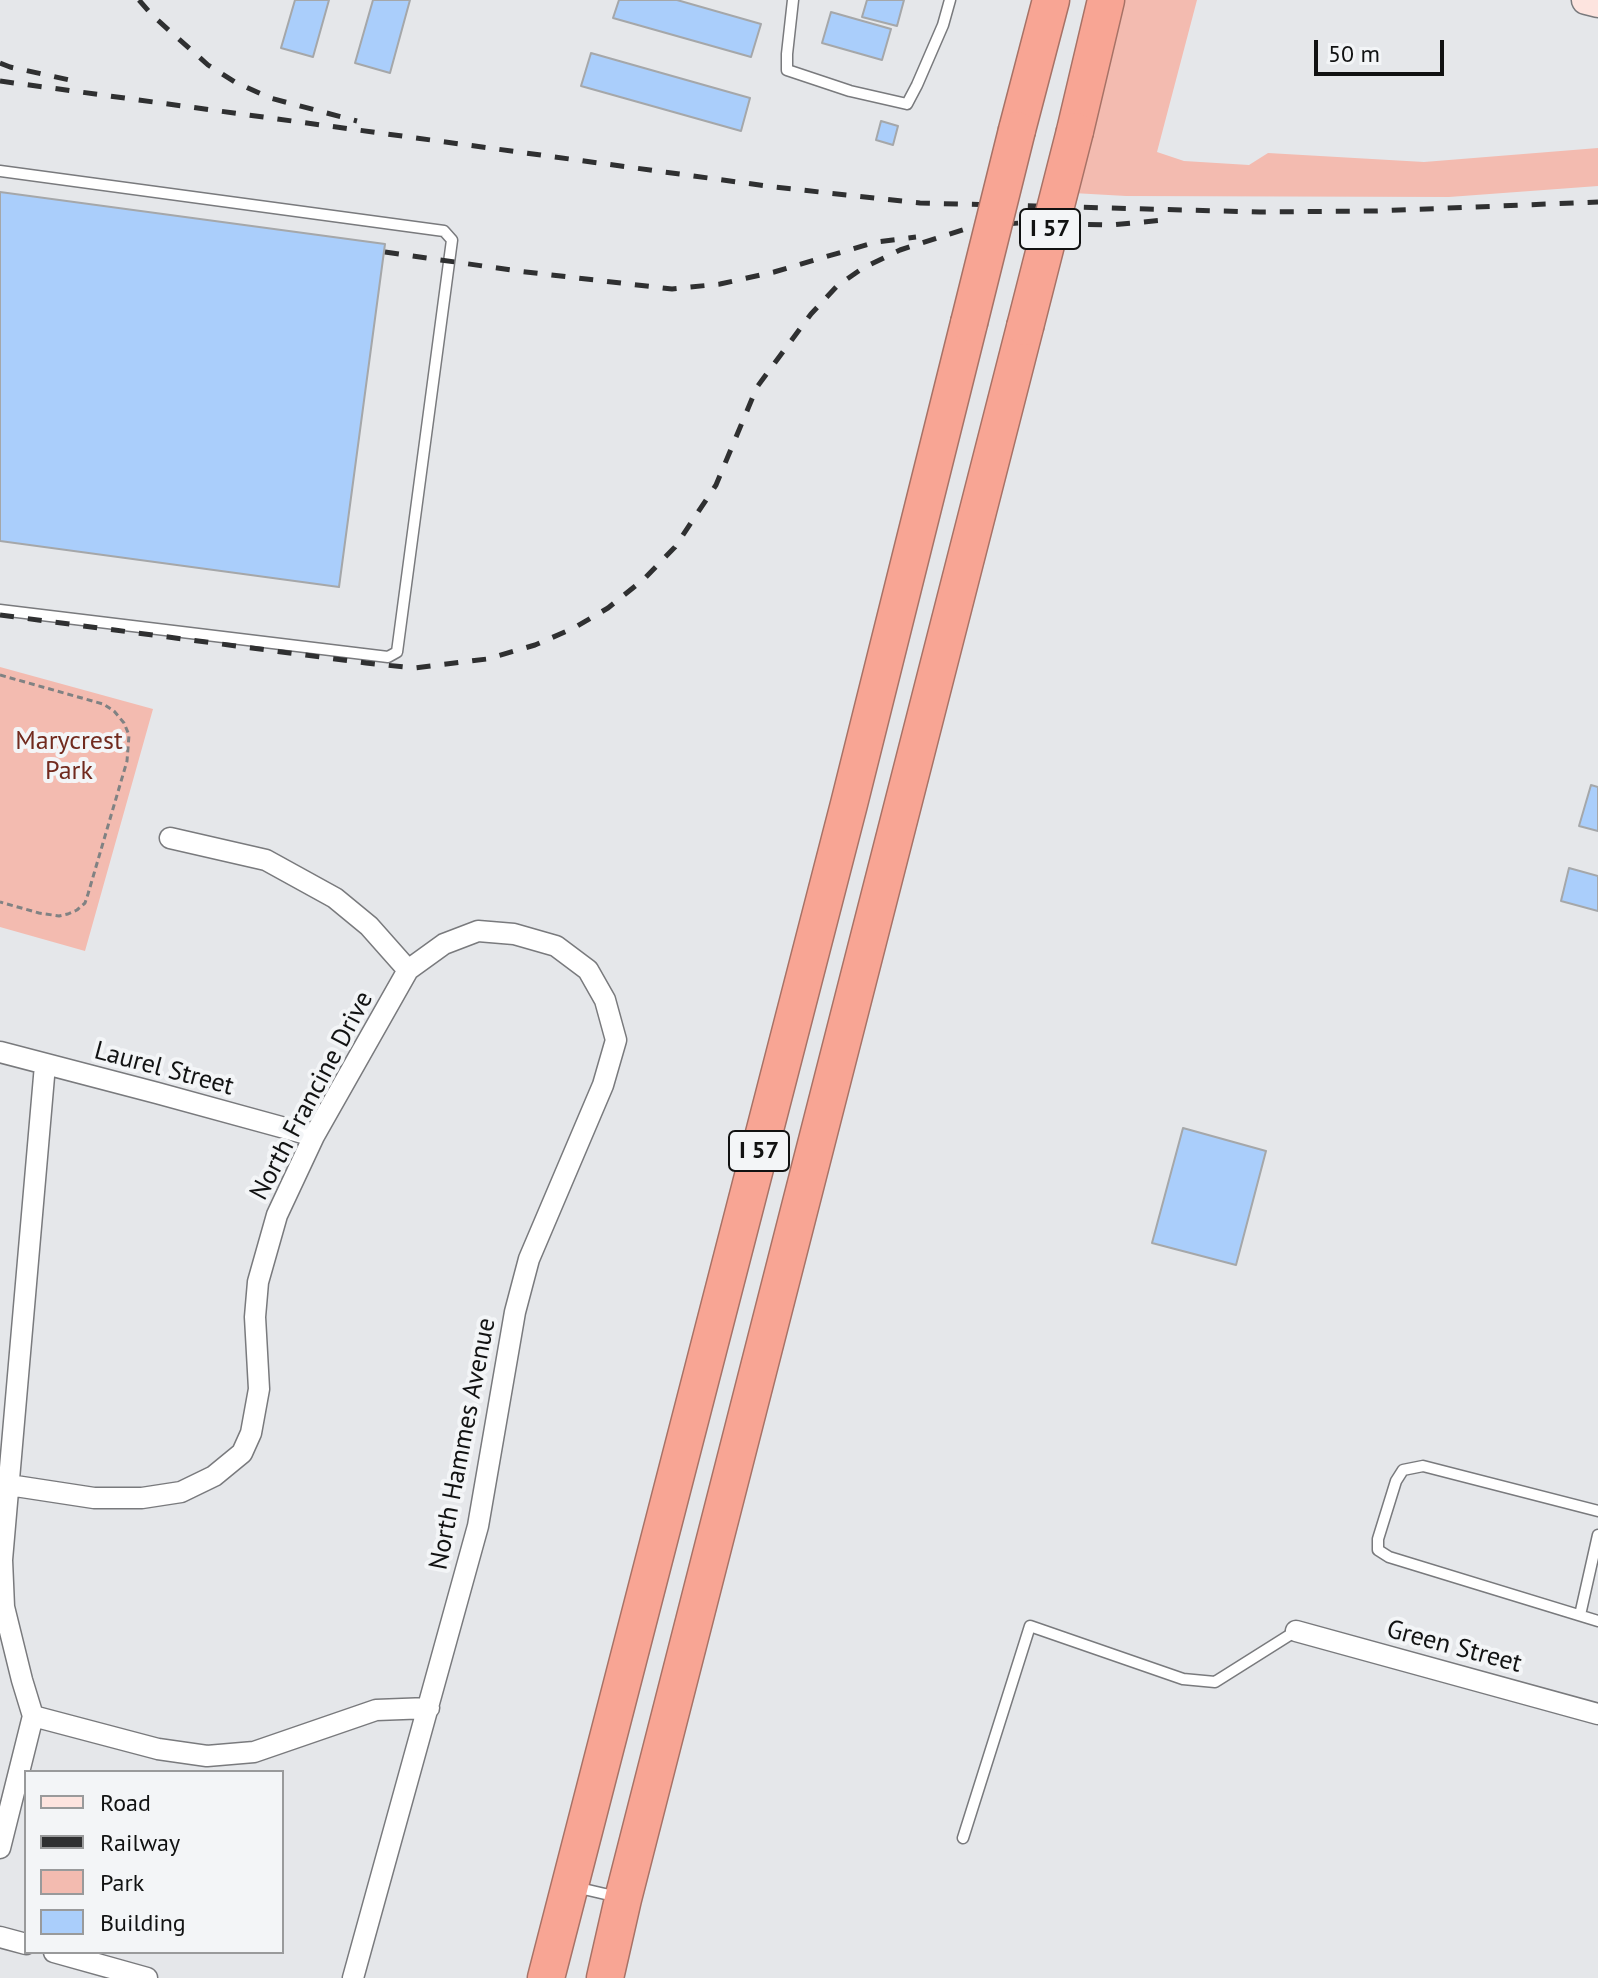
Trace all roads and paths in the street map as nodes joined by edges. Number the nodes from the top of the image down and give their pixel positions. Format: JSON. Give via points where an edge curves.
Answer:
{"nodes":[{"id":1,"x":793,"y":0,"type":"edge"},
{"id":2,"x":950,"y":0,"type":"edge"},
{"id":3,"x":1051,"y":0,"type":"edge"},
{"id":4,"x":1106,"y":0,"type":"edge"},
{"id":5,"x":1586,"y":0,"type":"edge"},
{"id":6,"x":1598,"y":3,"type":"edge"},
{"id":7,"x":0,"y":171,"type":"edge"},
{"id":8,"x":0,"y":610,"type":"edge"},
{"id":9,"x":0,"y":675,"type":"edge"},
{"id":10,"x":170,"y":838,"type":"dead end"},
{"id":11,"x":0,"y":902,"type":"edge"},
{"id":12,"x":556,"y":946,"type":"joint"},
{"id":13,"x":408,"y":970,"type":"junction"},
{"id":14,"x":0,"y":1052,"type":"edge"},
{"id":15,"x":45,"y":1065,"type":"junction"},
{"id":16,"x":314,"y":1136,"type":"junction"},
{"id":17,"x":9,"y":1485,"type":"junction"},
{"id":18,"x":1598,"y":1511,"type":"edge"},
{"id":19,"x":1598,"y":1535,"type":"edge"},
{"id":20,"x":1,"y":1560,"type":"edge"},
{"id":21,"x":1580,"y":1615,"type":"junction"},
{"id":22,"x":1598,"y":1621,"type":"edge"},
{"id":23,"x":1296,"y":1631,"type":"joint"},
{"id":24,"x":429,"y":1708,"type":"junction"},
{"id":25,"x":1598,"y":1714,"type":"edge"},
{"id":26,"x":33,"y":1716,"type":"junction"},
{"id":27,"x":963,"y":1838,"type":"dead end"},
{"id":28,"x":0,"y":1848,"type":"edge"},
{"id":29,"x":569,"y":1886,"type":"junction"},
{"id":30,"x":623,"y":1899,"type":"junction"},
{"id":31,"x":0,"y":1937,"type":"edge"},
{"id":32,"x":24,"y":1943,"type":"edge"},
{"id":33,"x":61,"y":1954,"type":"edge"},
{"id":34,"x":147,"y":1978,"type":"edge"},
{"id":35,"x":353,"y":1978,"type":"edge"},
{"id":36,"x":546,"y":1978,"type":"edge"},
{"id":37,"x":605,"y":1978,"type":"edge"}],
"edges":[{"from":1,"to":2,"type":"lane","via":[[787,70],[907,104]]},
{"from":3,"to":29,"type":"highway","number":"I 57","bridge":true},
{"from":4,"to":30,"type":"highway","number":"I 57","bridge":true},
{"from":5,"to":6,"type":"main road"},
{"from":7,"to":8,"type":"lane","via":[[444,231],[452,240],[397,652],[388,657]]},
{"from":9,"to":11,"type":"path","via":[[103,704],[129,735],[127,761],[85,903],[59,916]]},
{"from":10,"to":13,"type":"street","via":[[266,860],[335,898]]},
{"from":12,"to":13,"type":"street","name":"North Francine Drive","via":[[478,931],[444,944]]},
{"from":12,"to":24,"type":"street","name":"North Hammes Avenue","via":[[588,970],[605,1000],[616,1040],[603,1085],[529,1259],[478,1526]]},
{"from":13,"to":16,"type":"street","name":"North Francine Drive"},
{"from":14,"to":15,"type":"street","name":"Laurel Street"},
{"from":15,"to":16,"type":"street","name":"Laurel Street"},
{"from":15,"to":17,"type":"street"},
{"from":16,"to":17,"type":"street","name":"North Francine Drive","via":[[277,1215],[258,1282],[259,1389],[242,1453],[214,1476],[181,1492],[142,1498],[94,1498]]},
{"from":17,"to":20,"type":"street"},
{"from":18,"to":21,"type":"lane","via":[[1423,1466],[1403,1470],[1396,1481],[1378,1539],[1378,1550],[1389,1557]]},
{"from":19,"to":21,"type":"lane"},
{"from":20,"to":26,"type":"street","via":[[4,1607]]},
{"from":21,"to":22,"type":"lane"},
{"from":23,"to":25,"type":"street","name":"Green Street"},
{"from":23,"to":27,"type":"lane","via":[[1215,1682],[1183,1679],[1030,1626]]},
{"from":24,"to":26,"type":"street","via":[[376,1710],[254,1752],[207,1756],[158,1749]]},
{"from":24,"to":35,"type":"street","name":"North Hammes Avenue"},
{"from":26,"to":28,"type":"street"},
{"from":29,"to":30,"type":"lane"},
{"from":29,"to":36,"type":"highway","number":"I 57"},
{"from":30,"to":37,"type":"highway","number":"I 57"},
{"from":31,"to":32,"type":"street"},
{"from":33,"to":34,"type":"street"}]}
